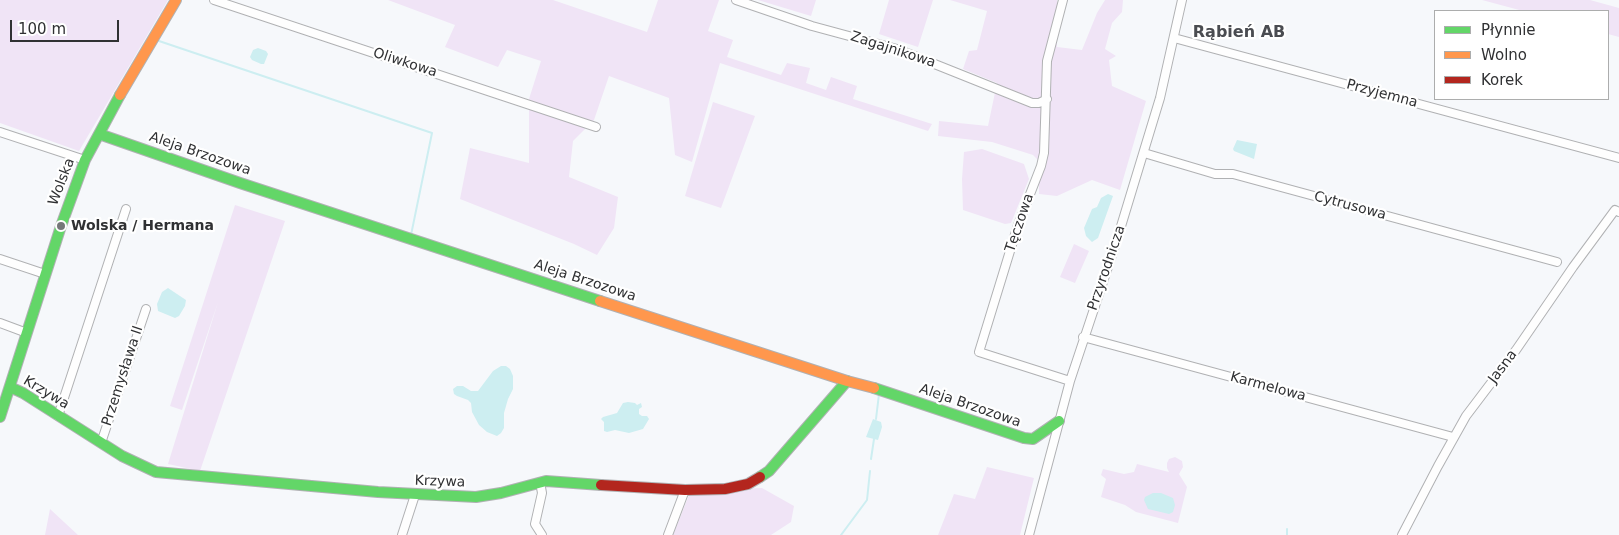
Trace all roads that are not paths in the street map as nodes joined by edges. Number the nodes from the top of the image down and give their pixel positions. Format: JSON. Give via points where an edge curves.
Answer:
{"nodes":[{"id":1,"x":176,"y":0,"type":"edge"},
{"id":2,"x":214,"y":0,"type":"edge"},
{"id":3,"x":736,"y":0,"type":"edge"},
{"id":4,"x":1063,"y":0,"type":"edge"},
{"id":5,"x":1182,"y":0,"type":"edge"},
{"id":6,"x":1174,"y":38,"type":"junction"},
{"id":7,"x":1047,"y":99,"type":"junction"},
{"id":8,"x":596,"y":127,"type":"dead end"},
{"id":9,"x":0,"y":132,"type":"edge"},
{"id":10,"x":99,"y":134,"type":"junction"},
{"id":11,"x":1144,"y":153,"type":"junction"},
{"id":12,"x":1619,"y":158,"type":"edge"},
{"id":13,"x":85,"y":160,"type":"junction"},
{"id":14,"x":126,"y":209,"type":"dead end"},
{"id":15,"x":1619,"y":212,"type":"edge"},
{"id":16,"x":0,"y":259,"type":"edge"},
{"id":17,"x":1557,"y":262,"type":"dead end"},
{"id":18,"x":45,"y":274,"type":"junction"},
{"id":19,"x":146,"y":309,"type":"dead end"},
{"id":20,"x":0,"y":323,"type":"edge"},
{"id":21,"x":27,"y":333,"type":"junction"},
{"id":22,"x":1083,"y":337,"type":"junction"},
{"id":23,"x":847,"y":381,"type":"junction"},
{"id":24,"x":1070,"y":381,"type":"junction"},
{"id":25,"x":10,"y":387,"type":"junction"},
{"id":26,"x":58,"y":416,"type":"junction"},
{"id":27,"x":0,"y":417,"type":"edge"},
{"id":28,"x":1059,"y":421,"type":"junction"},
{"id":29,"x":1454,"y":437,"type":"junction"},
{"id":30,"x":101,"y":443,"type":"junction"},
{"id":31,"x":540,"y":482,"type":"junction"},
{"id":32,"x":686,"y":490,"type":"junction"},
{"id":33,"x":415,"y":495,"type":"junction"},
{"id":34,"x":402,"y":535,"type":"edge"},
{"id":35,"x":542,"y":535,"type":"edge"},
{"id":36,"x":668,"y":535,"type":"edge"},
{"id":37,"x":1029,"y":535,"type":"edge"},
{"id":38,"x":1402,"y":535,"type":"edge"}],
"edges":[{"from":1,"to":10,"type":"street","name":"Wolska"},
{"from":2,"to":8,"type":"street","name":"Oliwkowa"},
{"from":3,"to":7,"type":"street","name":"Zagajnikowa","via":[[812,26],[897,49],[1032,102]]},
{"from":4,"to":7,"type":"street","name":"Tęczowa","via":[[1047,60]]},
{"from":5,"to":6,"type":"street","name":"Przyrodnicza"},
{"from":6,"to":11,"type":"street","name":"Przyrodnicza"},
{"from":6,"to":12,"type":"street","name":"Przyjemna"},
{"from":7,"to":24,"type":"street","name":"Tęczowa","via":[[1041,166],[1018,225],[979,352]]},
{"from":9,"to":13,"type":"street"},
{"from":10,"to":13,"type":"street","name":"Wolska"},
{"from":10,"to":23,"type":"street","name":"Aleja Brzozowa"},
{"from":11,"to":17,"type":"street","name":"Cytrusowa"},
{"from":11,"to":22,"type":"street","name":"Przyrodnicza"},
{"from":13,"to":18,"type":"street","name":"Wolska"},
{"from":14,"to":26,"type":"street"},
{"from":15,"to":29,"type":"street","name":"Jasna","via":[[1614,210]]},
{"from":16,"to":18,"type":"street"},
{"from":18,"to":21,"type":"street","name":"Wolska"},
{"from":19,"to":30,"type":"street","name":"Przemysława II"},
{"from":20,"to":21,"type":"street"},
{"from":21,"to":25,"type":"street","name":"Wolska"},
{"from":22,"to":24,"type":"street","name":"Przyrodnicza"},
{"from":22,"to":29,"type":"street","name":"Karmelowa"},
{"from":23,"to":28,"type":"street","name":"Aleja Brzozowa","via":[[1024,438],[1033,439]]},
{"from":23,"to":32,"type":"street","name":"Krzywa","via":[[762,476],[748,484],[726,489]]},
{"from":24,"to":28,"type":"street","name":"Przyrodnicza"},
{"from":25,"to":26,"type":"street","name":"Krzywa"},
{"from":25,"to":27,"type":"street","name":"Wolska"},
{"from":26,"to":30,"type":"street","name":"Krzywa"},
{"from":28,"to":37,"type":"street","name":"Przyrodnicza"},
{"from":29,"to":38,"type":"street","name":"Jasna"},
{"from":30,"to":33,"type":"street","name":"Krzywa","via":[[156,472]]},
{"from":31,"to":32,"type":"street","name":"Krzywa"},
{"from":31,"to":33,"type":"street","name":"Krzywa","via":[[476,496]]},
{"from":31,"to":35,"type":"street","via":[[542,493],[535,524]]},
{"from":32,"to":36,"type":"street"},
{"from":33,"to":34,"type":"street"}]}
